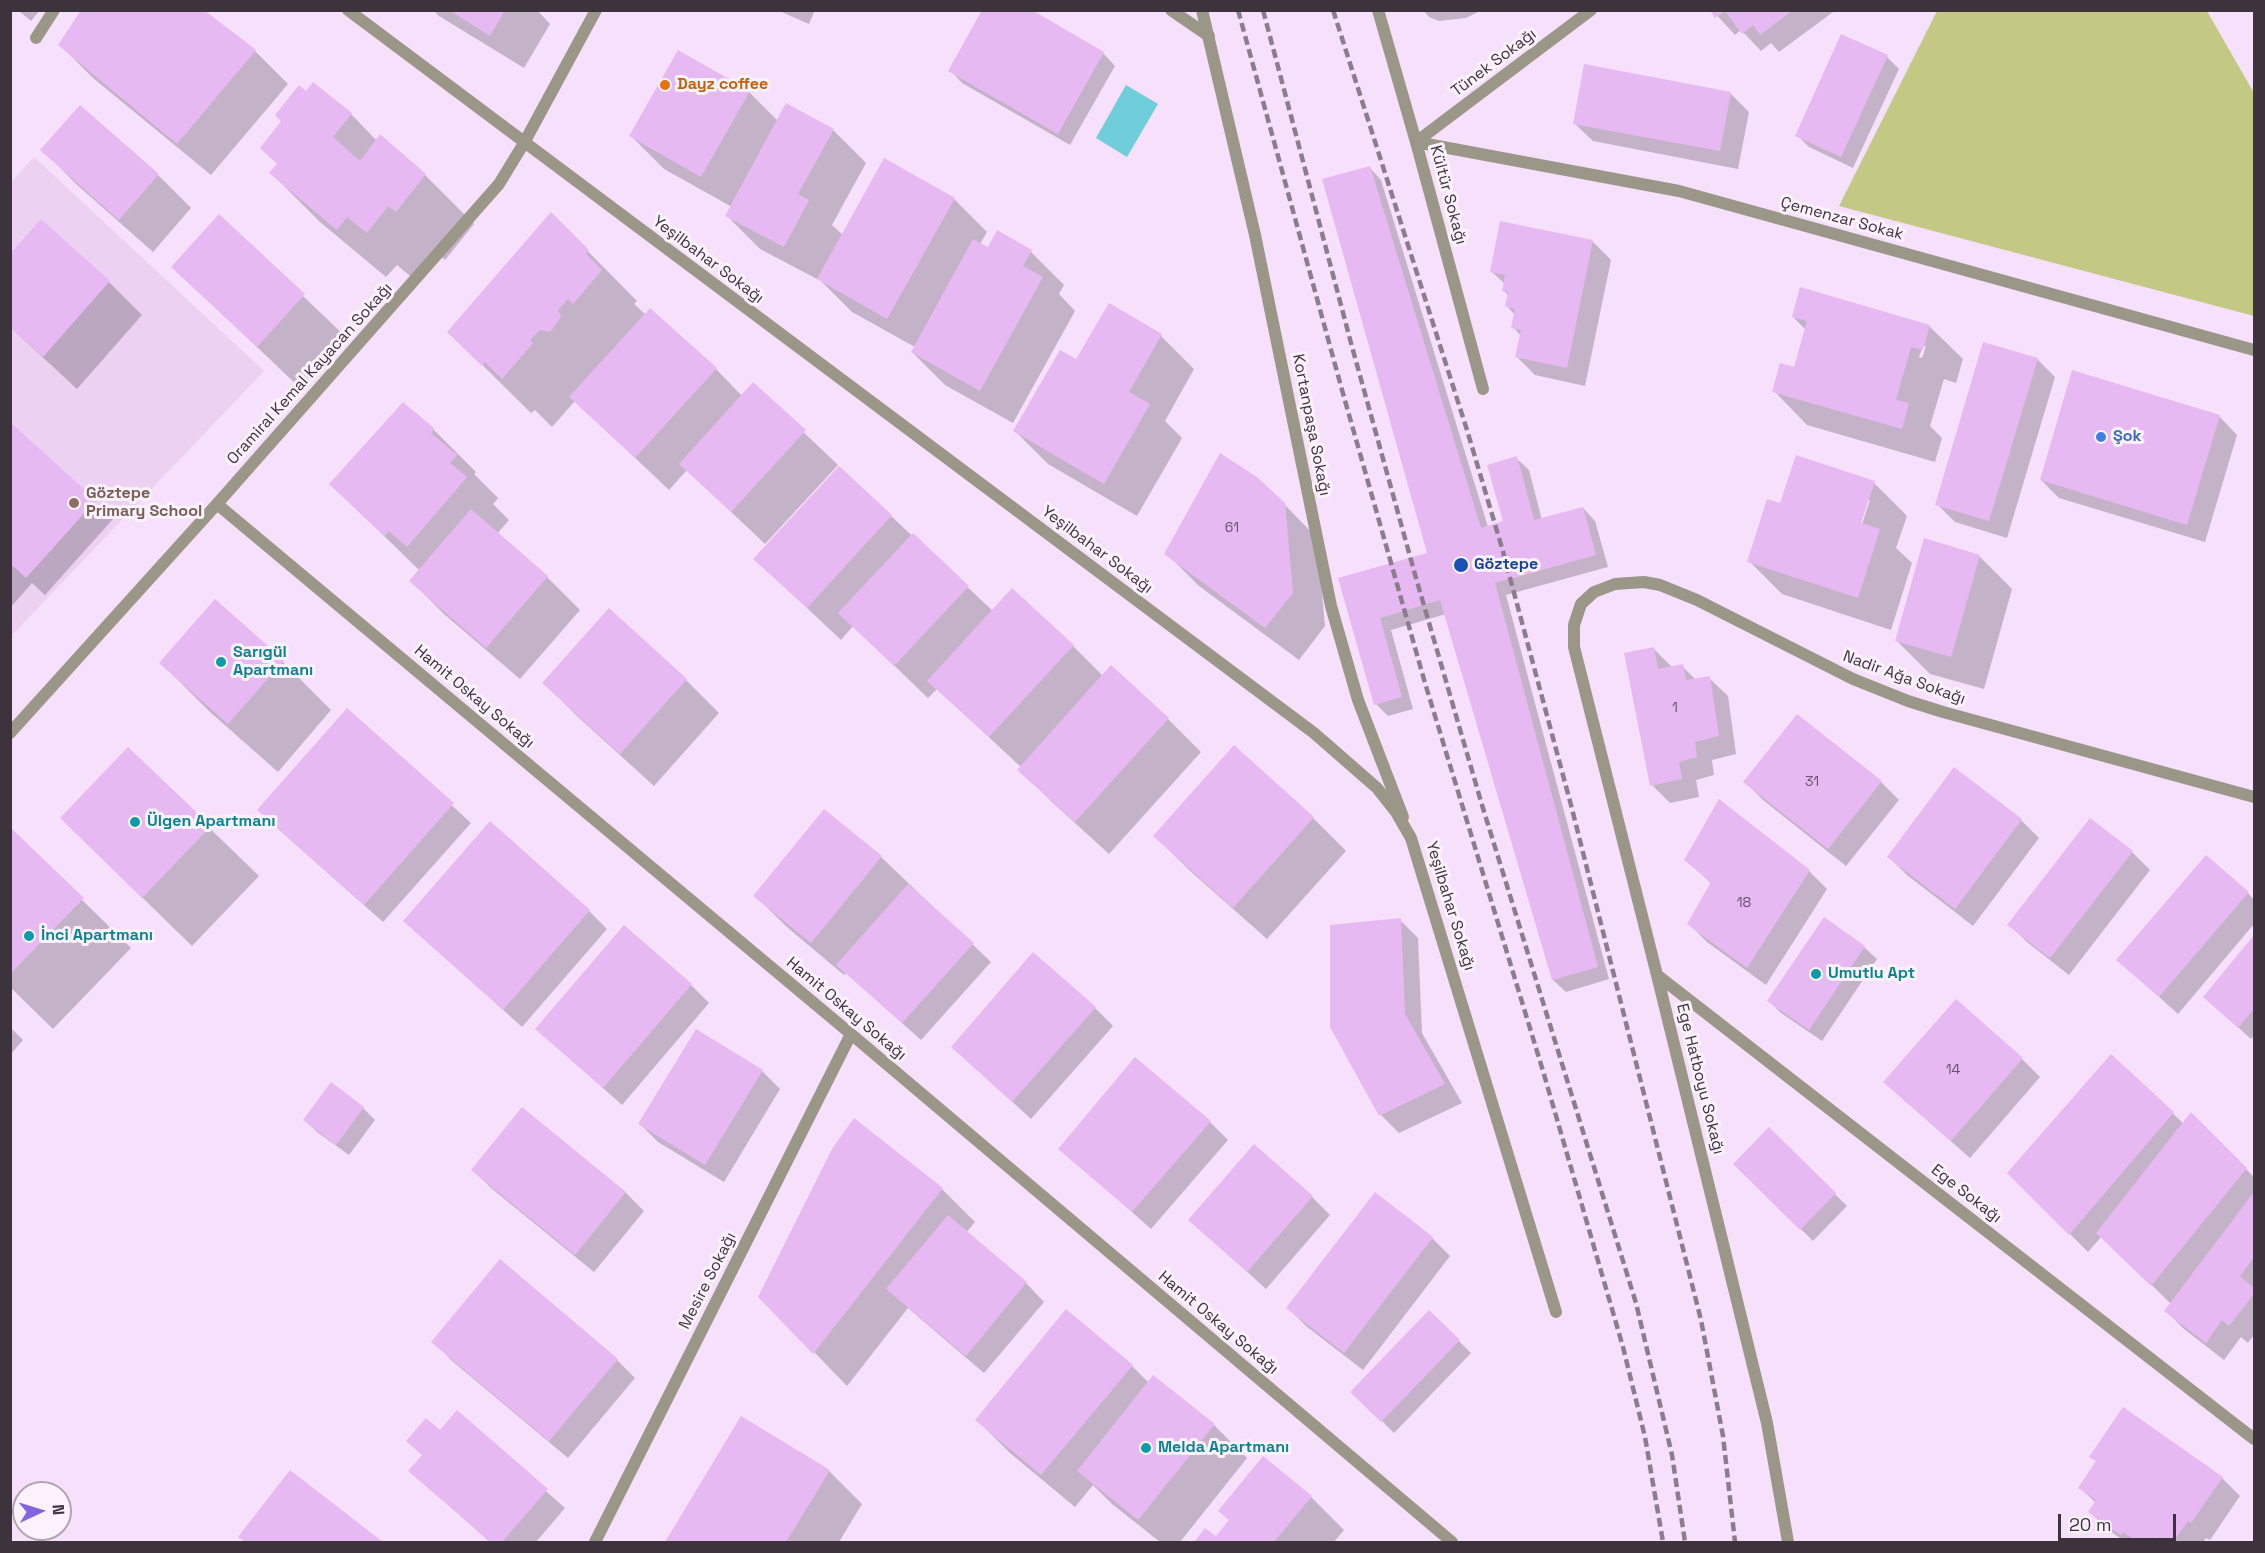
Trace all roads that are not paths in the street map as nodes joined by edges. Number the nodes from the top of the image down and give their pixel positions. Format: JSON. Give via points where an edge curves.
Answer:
{"nodes":[{"id":1,"x":54,"y":10,"type":"edge"},
{"id":2,"x":348,"y":10,"type":"edge"},
{"id":3,"x":596,"y":10,"type":"edge"},
{"id":4,"x":1171,"y":10,"type":"edge"},
{"id":5,"x":1202,"y":10,"type":"edge"},
{"id":6,"x":1377,"y":10,"type":"edge"},
{"id":7,"x":1591,"y":10,"type":"edge"},
{"id":8,"x":1209,"y":36,"type":"junction"},
{"id":9,"x":36,"y":38,"type":"dead end"},
{"id":10,"x":1416,"y":141,"type":"junction"},
{"id":11,"x":524,"y":143,"type":"junction"},
{"id":12,"x":2254,"y":350,"type":"edge"},
{"id":13,"x":1483,"y":389,"type":"dead end"},
{"id":14,"x":217,"y":504,"type":"junction"},
{"id":15,"x":1574,"y":626,"type":"joint"},
{"id":16,"x":10,"y":734,"type":"edge"},
{"id":17,"x":2254,"y":797,"type":"edge"},
{"id":18,"x":1411,"y":838,"type":"junction"},
{"id":19,"x":1657,"y":975,"type":"junction"},
{"id":20,"x":851,"y":1034,"type":"junction"},
{"id":21,"x":1556,"y":1312,"type":"dead end"},
{"id":22,"x":2254,"y":1436,"type":"edge"},
{"id":23,"x":595,"y":1542,"type":"edge"},
{"id":24,"x":1452,"y":1542,"type":"edge"},
{"id":25,"x":1788,"y":1542,"type":"edge"}],
"edges":[{"from":1,"to":9,"type":"street"},
{"from":2,"to":11,"type":"street","name":"Yeşilbahar Sokağı"},
{"from":3,"to":11,"type":"street","name":"Oramiral Kemal Kayacan Sokağı"},
{"from":4,"to":8,"type":"street"},
{"from":5,"to":8,"type":"street","name":"Kortanpaşa Sokağı"},
{"from":6,"to":10,"type":"street","name":"Kültür Sokağı"},
{"from":7,"to":10,"type":"street","name":"Tünek Sokağı"},
{"from":8,"to":18,"type":"street","name":"Kortanpaşa Sokağı","via":[[1255,235],[1338,635],[1367,727]]},
{"from":10,"to":12,"type":"street","name":"Çemenzar Sokak","via":[[1669,189]]},
{"from":10,"to":13,"type":"street","name":"Kültür Sokağı"},
{"from":11,"to":14,"type":"street","name":"Oramiral Kemal Kayacan Sokağı","via":[[488,197]]},
{"from":11,"to":18,"type":"street","name":"Yeşilbahar Sokağı","via":[[1314,733],[1377,788]]},
{"from":14,"to":16,"type":"street","name":"Oramiral Kemal Kayacan Sokağı"},
{"from":14,"to":20,"type":"street","name":"Hamit Oskay Sokağı"},
{"from":15,"to":17,"type":"street","name":"Nadir Ağa Sokağı","via":[[1581,604],[1594,592],[1627,582],[1660,585],[1853,679],[1908,701]]},
{"from":15,"to":19,"type":"street","name":"Ege Hatboyu Sokağı","via":[[1574,648]]},
{"from":18,"to":21,"type":"street","name":"Yeşilbahar Sokağı"},
{"from":19,"to":22,"type":"street","name":"Ege Sokağı"},
{"from":19,"to":25,"type":"street","name":"Ege Hatboyu Sokağı","via":[[1767,1423]]},
{"from":20,"to":23,"type":"street","name":"Mesire Sokağı"},
{"from":20,"to":24,"type":"street","name":"Hamit Oskay Sokağı"}]}
